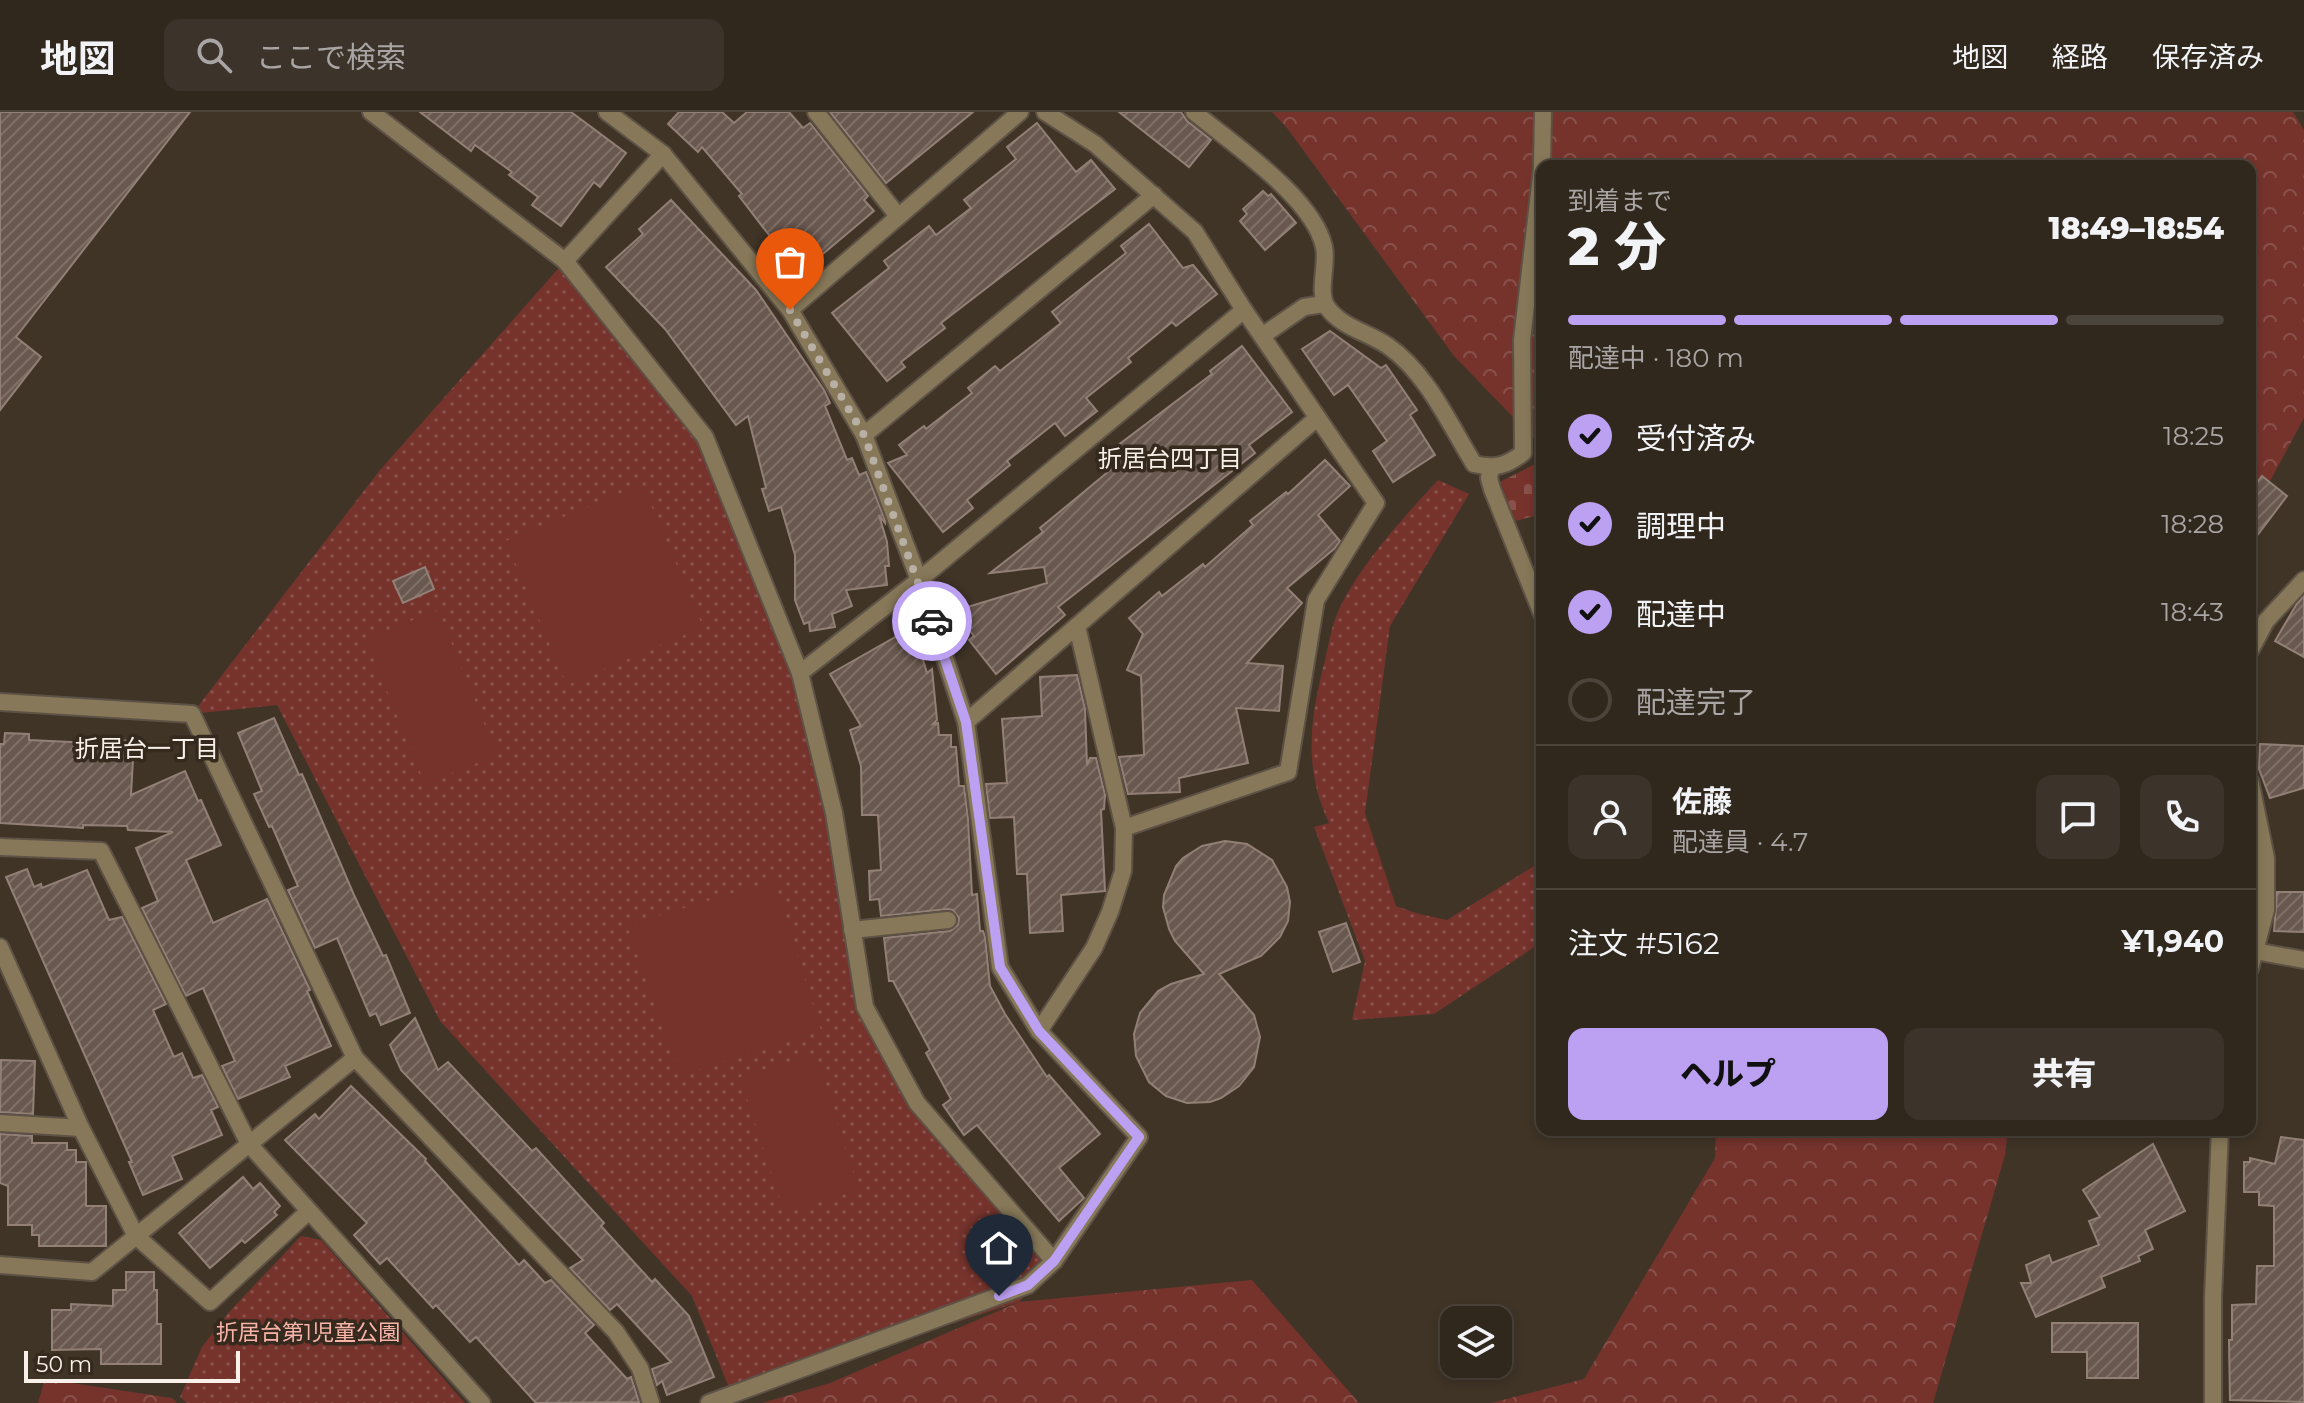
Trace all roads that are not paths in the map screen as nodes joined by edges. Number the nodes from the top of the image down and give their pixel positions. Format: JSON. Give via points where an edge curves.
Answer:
{"nodes":[{"id":1,"x":371,"y":112,"type":"edge"},
{"id":2,"x":607,"y":112,"type":"edge"},
{"id":3,"x":816,"y":112,"type":"edge"},
{"id":4,"x":1020,"y":112,"type":"edge"},
{"id":5,"x":1045,"y":112,"type":"edge"},
{"id":6,"x":1194,"y":112,"type":"edge"},
{"id":7,"x":1543,"y":112,"type":"edge"},
{"id":8,"x":663,"y":154,"type":"junction"},
{"id":9,"x":1542,"y":160,"type":"edge"},
{"id":10,"x":1154,"y":195,"type":"junction"},
{"id":11,"x":898,"y":216,"type":"junction"},
{"id":12,"x":1536,"y":219,"type":"edge"},
{"id":13,"x":565,"y":261,"type":"junction"},
{"id":14,"x":1324,"y":304,"type":"junction"},
{"id":15,"x":790,"y":310,"type":"junction"},
{"id":16,"x":1244,"y":310,"type":"junction"},
{"id":17,"x":1262,"y":336,"type":"junction"},
{"id":18,"x":1317,"y":418,"type":"junction"},
{"id":19,"x":864,"y":435,"type":"junction"},
{"id":20,"x":1491,"y":468,"type":"junction"},
{"id":21,"x":919,"y":580,"type":"junction"},
{"id":22,"x":2304,"y":580,"type":"edge"},
{"id":23,"x":1536,"y":599,"type":"edge"},
{"id":24,"x":1077,"y":626,"type":"junction"},
{"id":25,"x":2256,"y":640,"type":"edge"},
{"id":26,"x":800,"y":673,"type":"junction"},
{"id":27,"x":0,"y":702,"type":"edge"},
{"id":28,"x":966,"y":722,"type":"junction"},
{"id":29,"x":2256,"y":809,"type":"edge"},
{"id":30,"x":1124,"y":828,"type":"junction"},
{"id":31,"x":0,"y":847,"type":"edge"},
{"id":32,"x":993,"y":913,"type":"junction"},
{"id":33,"x":975,"y":916,"type":"dead end"},
{"id":34,"x":948,"y":920,"type":"dead end"},
{"id":35,"x":852,"y":930,"type":"junction"},
{"id":36,"x":0,"y":947,"type":"edge"},
{"id":37,"x":2256,"y":947,"type":"edge"},
{"id":38,"x":2256,"y":951,"type":"edge"},
{"id":39,"x":2304,"y":960,"type":"edge"},
{"id":40,"x":7,"y":981,"type":"edge"},
{"id":41,"x":1039,"y":1031,"type":"junction"},
{"id":42,"x":355,"y":1058,"type":"junction"},
{"id":43,"x":0,"y":1123,"type":"edge"},
{"id":44,"x":81,"y":1128,"type":"junction"},
{"id":45,"x":2220,"y":1136,"type":"edge"},
{"id":46,"x":249,"y":1144,"type":"junction"},
{"id":47,"x":309,"y":1211,"type":"junction"},
{"id":48,"x":136,"y":1236,"type":"junction"},
{"id":49,"x":1054,"y":1261,"type":"junction"},
{"id":50,"x":0,"y":1265,"type":"edge"},
{"id":51,"x":482,"y":1403,"type":"edge"},
{"id":52,"x":651,"y":1403,"type":"edge"},
{"id":53,"x":709,"y":1403,"type":"edge"},
{"id":54,"x":2213,"y":1403,"type":"edge"}],
"edges":[{"from":1,"to":13,"type":"street"},
{"from":2,"to":8,"type":"street"},
{"from":3,"to":11,"type":"street"},
{"from":4,"to":11,"type":"street"},
{"from":5,"to":10,"type":"street","via":[[1095,144]]},
{"from":6,"to":14,"type":"street","via":[[1282,185],[1311,218],[1324,247]]},
{"from":7,"to":9,"type":"street"},
{"from":8,"to":13,"type":"street"},
{"from":8,"to":15,"type":"street"},
{"from":10,"to":16,"type":"street","via":[[1195,232]]},
{"from":10,"to":19,"type":"street"},
{"from":11,"to":15,"type":"street"},
{"from":12,"to":20,"type":"street","via":[[1522,340],[1523,453],[1509,464]]},
{"from":13,"to":26,"type":"street","via":[[705,437]]},
{"from":14,"to":17,"type":"street","via":[[1304,307]]},
{"from":14,"to":20,"type":"street","via":[[1337,319],[1389,346],[1427,388],[1474,464]]},
{"from":15,"to":19,"type":"street"},
{"from":16,"to":17,"type":"street"},
{"from":16,"to":21,"type":"street"},
{"from":17,"to":18,"type":"street"},
{"from":18,"to":24,"type":"street"},
{"from":18,"to":30,"type":"street","via":[[1376,503],[1316,600],[1288,772]]},
{"from":19,"to":21,"type":"street"},
{"from":20,"to":23,"type":"street","via":[[1492,489]]},
{"from":21,"to":26,"type":"street"},
{"from":21,"to":28,"type":"street"},
{"from":22,"to":25,"type":"street"},
{"from":24,"to":28,"type":"street"},
{"from":24,"to":30,"type":"street"},
{"from":26,"to":35,"type":"street","via":[[834,813]]},
{"from":27,"to":42,"type":"street","via":[[192,714]]},
{"from":28,"to":32,"type":"street"},
{"from":29,"to":37,"type":"street","via":[[2266,858],[2266,910]]},
{"from":30,"to":41,"type":"street","via":[[1123,871],[1110,912],[1094,948]]},
{"from":31,"to":46,"type":"street","via":[[101,851]]},
{"from":32,"to":33,"type":"street"},
{"from":32,"to":41,"type":"street","via":[[1000,967]]},
{"from":34,"to":35,"type":"street"},
{"from":35,"to":49,"type":"street","via":[[865,1007],[917,1103]]},
{"from":36,"to":40,"type":"street"},
{"from":38,"to":39,"type":"street"},
{"from":40,"to":44,"type":"street"},
{"from":41,"to":49,"type":"street","via":[[1139,1137]]},
{"from":42,"to":46,"type":"street"},
{"from":42,"to":52,"type":"street","via":[[616,1332],[640,1368]]},
{"from":43,"to":44,"type":"street"},
{"from":44,"to":48,"type":"street"},
{"from":45,"to":54,"type":"street"},
{"from":46,"to":47,"type":"street"},
{"from":46,"to":48,"type":"street"},
{"from":47,"to":48,"type":"street","via":[[210,1302]]},
{"from":47,"to":51,"type":"street"},
{"from":48,"to":50,"type":"street","via":[[92,1272]]},
{"from":49,"to":53,"type":"street","via":[[1028,1285]]}]}
